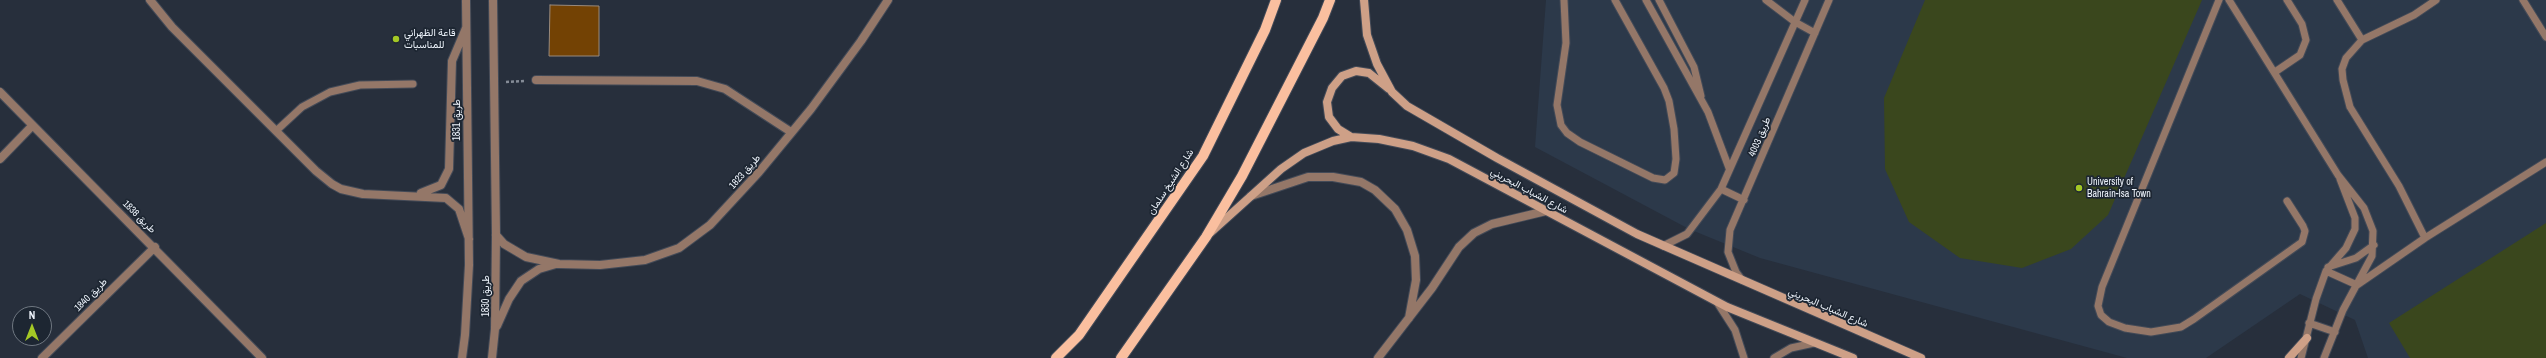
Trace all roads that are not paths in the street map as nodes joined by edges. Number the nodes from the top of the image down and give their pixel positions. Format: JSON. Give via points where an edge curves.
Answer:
{"nodes":[{"id":1,"x":466,"y":0,"type":"edge"},
{"id":2,"x":493,"y":0,"type":"edge"},
{"id":3,"x":883,"y":0,"type":"edge"},
{"id":4,"x":888,"y":0,"type":"edge"},
{"id":5,"x":1276,"y":0,"type":"edge"},
{"id":6,"x":1330,"y":0,"type":"edge"},
{"id":7,"x":1364,"y":0,"type":"edge"},
{"id":8,"x":1564,"y":0,"type":"edge"},
{"id":9,"x":1615,"y":0,"type":"edge"},
{"id":10,"x":1646,"y":0,"type":"edge"},
{"id":11,"x":1659,"y":0,"type":"edge"},
{"id":12,"x":1766,"y":0,"type":"edge"},
{"id":13,"x":1805,"y":0,"type":"edge"},
{"id":14,"x":1829,"y":0,"type":"edge"},
{"id":15,"x":2219,"y":0,"type":"edge"},
{"id":16,"x":2229,"y":0,"type":"edge"},
{"id":17,"x":2287,"y":0,"type":"edge"},
{"id":18,"x":2337,"y":0,"type":"edge"},
{"id":19,"x":2436,"y":0,"type":"edge"},
{"id":20,"x":2523,"y":0,"type":"edge"},
{"id":21,"x":153,"y":2,"type":"edge"},
{"id":22,"x":882,"y":9,"type":"junction"},
{"id":23,"x":1795,"y":22,"type":"junction"},
{"id":24,"x":466,"y":26,"type":"junction"},
{"id":25,"x":1816,"y":33,"type":"junction"},
{"id":26,"x":2546,"y":37,"type":"edge"},
{"id":27,"x":2362,"y":40,"type":"junction"},
{"id":28,"x":2275,"y":72,"type":"junction"},
{"id":29,"x":536,"y":80,"type":"dead end"},
{"id":30,"x":412,"y":84,"type":"dead end"},
{"id":31,"x":0,"y":92,"type":"edge"},
{"id":32,"x":1392,"y":92,"type":"junction"},
{"id":33,"x":1701,"y":98,"type":"junction"},
{"id":34,"x":32,"y":126,"type":"junction"},
{"id":35,"x":276,"y":131,"type":"junction"},
{"id":36,"x":791,"y":132,"type":"junction"},
{"id":37,"x":1351,"y":137,"type":"junction"},
{"id":38,"x":0,"y":159,"type":"edge"},
{"id":39,"x":2546,"y":162,"type":"edge"},
{"id":40,"x":1729,"y":168,"type":"junction"},
{"id":41,"x":2338,"y":175,"type":"junction"},
{"id":42,"x":1721,"y":189,"type":"junction"},
{"id":43,"x":394,"y":196,"type":"junction"},
{"id":44,"x":1249,"y":197,"type":"junction"},
{"id":45,"x":1744,"y":200,"type":"junction"},
{"id":46,"x":2287,"y":200,"type":"dead end"},
{"id":47,"x":1546,"y":211,"type":"junction"},
{"id":48,"x":496,"y":235,"type":"junction"},
{"id":49,"x":1206,"y":237,"type":"junction"},
{"id":50,"x":2425,"y":238,"type":"junction"},
{"id":51,"x":469,"y":240,"type":"junction"},
{"id":52,"x":1663,"y":246,"type":"junction"},
{"id":53,"x":2374,"y":246,"type":"junction"},
{"id":54,"x":155,"y":247,"type":"junction"},
{"id":55,"x":558,"y":264,"type":"junction"},
{"id":56,"x":2327,"y":269,"type":"junction"},
{"id":57,"x":1742,"y":281,"type":"junction"},
{"id":58,"x":2357,"y":285,"type":"junction"},
{"id":59,"x":1717,"y":302,"type":"junction"},
{"id":60,"x":1409,"y":318,"type":"junction"},
{"id":61,"x":2309,"y":323,"type":"junction"},
{"id":62,"x":495,"y":329,"type":"junction"},
{"id":63,"x":2336,"y":332,"type":"junction"},
{"id":64,"x":2307,"y":338,"type":"junction"},
{"id":65,"x":1814,"y":343,"type":"junction"},
{"id":66,"x":42,"y":358,"type":"edge"},
{"id":67,"x":262,"y":358,"type":"edge"},
{"id":68,"x":462,"y":358,"type":"edge"},
{"id":69,"x":492,"y":358,"type":"edge"},
{"id":70,"x":1056,"y":358,"type":"edge"},
{"id":71,"x":1121,"y":358,"type":"edge"},
{"id":72,"x":1378,"y":358,"type":"edge"},
{"id":73,"x":1744,"y":358,"type":"edge"},
{"id":74,"x":1774,"y":358,"type":"edge"},
{"id":75,"x":1853,"y":358,"type":"edge"},
{"id":76,"x":1921,"y":358,"type":"edge"},
{"id":77,"x":2289,"y":358,"type":"edge"},
{"id":78,"x":2301,"y":358,"type":"edge"},
{"id":79,"x":2324,"y":358,"type":"edge"}],
"edges":[{"from":1,"to":24,"type":"street","name":"طريق 1831"},
{"from":2,"to":48,"type":"street"},
{"from":3,"to":22,"type":"street"},
{"from":4,"to":22,"type":"street","name":"طريق 1823"},
{"from":5,"to":70,"type":"main road","name":"شارع الشيخ سلمان","via":[[1265,30],[1203,156],[1083,328]]},
{"from":6,"to":49,"type":"main road","via":[[1242,176]]},
{"from":7,"to":32,"type":"street","name":"شارع الشباب البحريني","via":[[1366,35],[1377,64]]},
{"from":8,"to":9,"type":"lane","via":[[1566,43],[1558,105],[1561,125],[1580,142],[1653,178],[1665,180],[1674,173],[1676,159],[1669,102],[1664,88]]},
{"from":10,"to":33,"type":"lane"},
{"from":11,"to":33,"type":"lane","via":[[1694,67]]},
{"from":12,"to":23,"type":"lane"},
{"from":13,"to":23,"type":"lane","name":"طريق 4003"},
{"from":14,"to":25,"type":"lane","name":"طريق 4003"},
{"from":15,"to":46,"type":"lane","via":[[2100,292],[2098,306],[2101,315],[2109,322],[2125,328],[2151,332],[2181,327],[2194,319],[2302,242],[2305,231]]},
{"from":16,"to":28,"type":"lane"},
{"from":17,"to":28,"type":"lane","via":[[2302,24],[2306,40],[2300,55]]},
{"from":18,"to":27,"type":"lane"},
{"from":19,"to":27,"type":"lane","via":[[2414,15]]},
{"from":20,"to":26,"type":"lane"},
{"from":21,"to":35,"type":"street","via":[[172,27]]},
{"from":22,"to":36,"type":"street","name":"طريق 1823","via":[[861,41]]},
{"from":23,"to":25,"type":"lane"},
{"from":23,"to":40,"type":"lane","name":"طريق 4003"},
{"from":24,"to":43,"type":"street","via":[[452,61],[449,169],[444,181],[426,193]]},
{"from":24,"to":51,"type":"street","name":"طريق 1831"},
{"from":25,"to":45,"type":"lane","name":"طريق 4003"},
{"from":27,"to":50,"type":"lane","via":[[2346,58],[2342,70],[2347,98],[2399,186]]},
{"from":28,"to":41,"type":"lane"},
{"from":29,"to":36,"type":"street","via":[[697,81],[725,89]]},
{"from":30,"to":35,"type":"lane","via":[[360,86],[330,92],[302,107]]},
{"from":31,"to":34,"type":"street","name":"طريق 1838"},
{"from":32,"to":37,"type":"street","via":[[1369,73],[1356,71],[1342,76],[1332,88],[1327,102],[1330,117],[1338,129]]},
{"from":32,"to":52,"type":"street","name":"شارع الشباب البحريني","via":[[1407,106],[1497,158]]},
{"from":33,"to":40,"type":"lane"},
{"from":34,"to":38,"type":"street"},
{"from":34,"to":54,"type":"street","name":"طريق 1838"},
{"from":35,"to":43,"type":"street","via":[[316,171],[341,189],[363,194]]},
{"from":36,"to":55,"type":"street","name":"طريق 1823","via":[[710,225],[679,248],[645,260],[600,265]]},
{"from":37,"to":44,"type":"street","name":"شارع الشباب البحريني","via":[[1333,141],[1304,153]]},
{"from":37,"to":47,"type":"street","name":"شارع الشباب البحريني","via":[[1379,139],[1449,159]]},
{"from":39,"to":50,"type":"lane"},
{"from":40,"to":42,"type":"lane","name":"طريق 4003"},
{"from":41,"to":53,"type":"lane","via":[[2366,214]]},
{"from":41,"to":56,"type":"lane","via":[[2355,218],[2355,229],[2346,248]]},
{"from":42,"to":45,"type":"lane"},
{"from":42,"to":52,"type":"lane","name":"طريق 4003","via":[[1687,234]]},
{"from":43,"to":51,"type":"street","via":[[440,197],[451,201],[462,215]]},
{"from":44,"to":49,"type":"street","name":"شارع الشباب البحريني"},
{"from":44,"to":60,"type":"street","via":[[1308,177],[1333,177],[1361,182],[1375,190],[1395,209],[1407,230],[1415,256],[1416,280]]},
{"from":45,"to":57,"type":"lane","name":"طريق 4003","via":[[1730,230],[1728,241],[1731,262]]},
{"from":47,"to":59,"type":"street","name":"شارع الشباب البحريني"},
{"from":47,"to":60,"type":"street","via":[[1492,224],[1474,233],[1459,247]]},
{"from":48,"to":55,"type":"street","name":"طريق 1823","via":[[504,244],[526,257]]},
{"from":48,"to":62,"type":"street","name":"طريق 1830"},
{"from":49,"to":71,"type":"main road"},
{"from":50,"to":58,"type":"lane"},
{"from":51,"to":68,"type":"street","name":"طريق 1830"},
{"from":52,"to":57,"type":"street","name":"شارع الشباب البحريني"},
{"from":53,"to":56,"type":"lane","via":[[2356,258]]},
{"from":53,"to":58,"type":"lane","via":[[2372,256]]},
{"from":54,"to":66,"type":"street","name":"طريق 1840"},
{"from":54,"to":67,"type":"street","name":"طريق 1838"},
{"from":55,"to":62,"type":"street","name":"طريق 1823","via":[[539,269],[521,281]]},
{"from":56,"to":58,"type":"lane"},
{"from":56,"to":61,"type":"lane"},
{"from":57,"to":76,"type":"street","name":"شارع الشباب البحريني"},
{"from":58,"to":63,"type":"lane","via":[[2343,310]]},
{"from":59,"to":65,"type":"street","name":"شارع الشباب البحريني"},
{"from":59,"to":73,"type":"lane","via":[[1735,330]]},
{"from":60,"to":72,"type":"street"},
{"from":61,"to":63,"type":"lane"},
{"from":61,"to":64,"type":"lane"},
{"from":62,"to":69,"type":"street","name":"طريق 1830"},
{"from":63,"to":79,"type":"lane"},
{"from":64,"to":77,"type":"street"},
{"from":64,"to":78,"type":"lane"},
{"from":65,"to":74,"type":"lane","via":[[1791,348]]},
{"from":65,"to":75,"type":"street","name":"شارع الشباب البحريني"}]}
